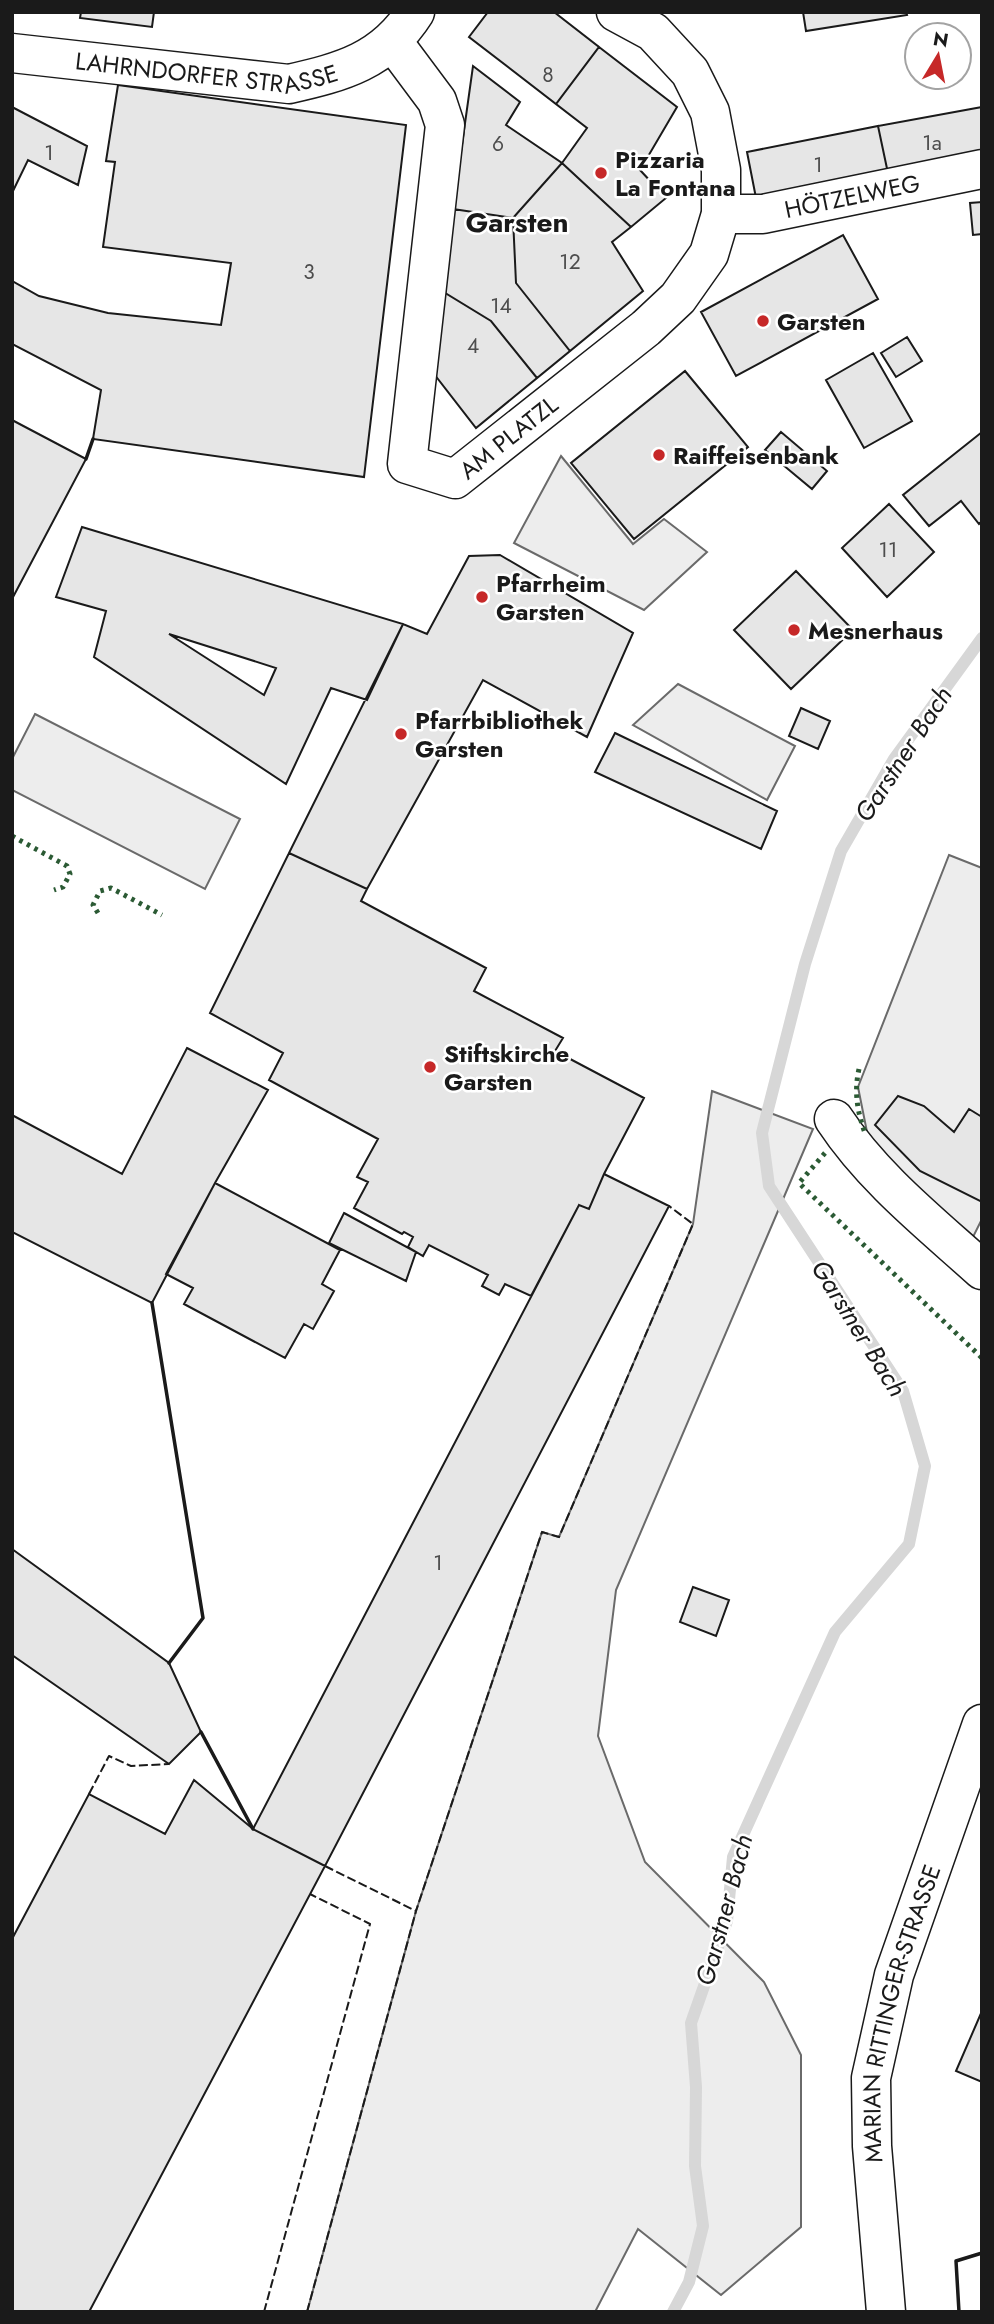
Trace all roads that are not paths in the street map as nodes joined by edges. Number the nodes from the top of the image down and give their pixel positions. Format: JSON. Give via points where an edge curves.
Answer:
{"nodes":[{"id":1,"x":415,"y":12,"type":"edge"},
{"id":2,"x":617,"y":12,"type":"edge"},
{"id":3,"x":666,"y":22,"type":"edge"},
{"id":4,"x":393,"y":42,"type":"junction"},
{"id":5,"x":12,"y":53,"type":"edge"},
{"id":6,"x":982,"y":169,"type":"edge"},
{"id":7,"x":721,"y":214,"type":"junction"},
{"id":8,"x":834,"y":1119,"type":"dead end"},
{"id":9,"x":982,"y":1270,"type":"edge"},
{"id":10,"x":982,"y":1724,"type":"edge"},
{"id":11,"x":886,"y":2312,"type":"edge"}],
"edges":[{"from":1,"to":4,"type":"street"},
{"from":2,"to":3,"type":"street","name":"AM PLATZL"},
{"from":3,"to":7,"type":"street","name":"AM PLATZL","via":[[710,112],[721,170]]},
{"from":4,"to":5,"type":"street","name":"LAHRNDORFER STRASSE","via":[[359,64],[289,84]]},
{"from":4,"to":7,"type":"street","name":"AM PLATZL","via":[[437,101],[444,125],[407,464],[455,479],[646,328],[678,298],[709,254]]},
{"from":6,"to":7,"type":"street","name":"HÖTZELWEG","via":[[763,214]]},
{"from":8,"to":9,"type":"street","via":[[853,1147],[899,1195]]},
{"from":10,"to":11,"type":"street","name":"MARIAN RITTINGER-STRASSE","via":[[894,1975],[871,2078]]}]}
